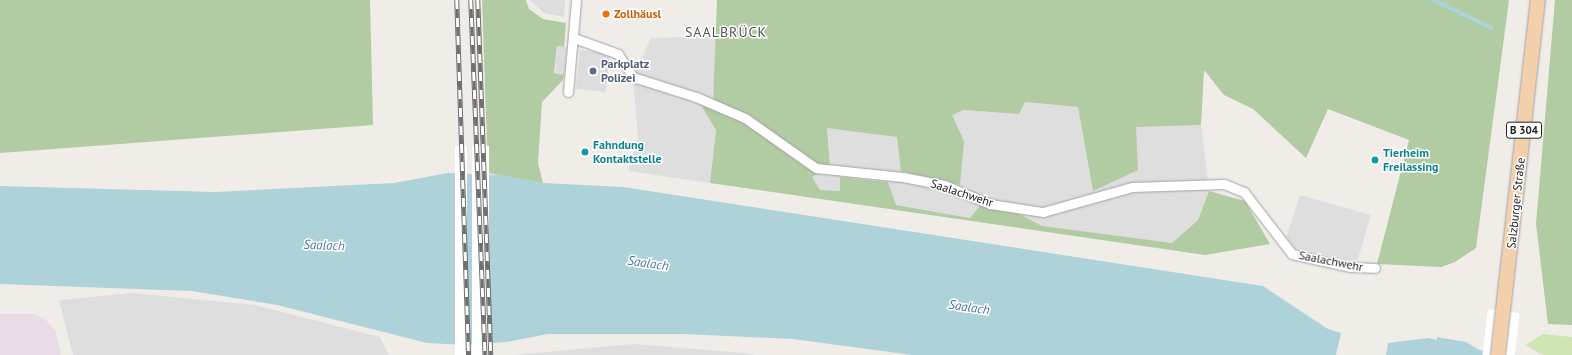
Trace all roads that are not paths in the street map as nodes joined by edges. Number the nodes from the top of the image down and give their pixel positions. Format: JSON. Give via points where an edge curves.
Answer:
{"nodes":[{"id":1,"x":576,"y":0,"type":"edge"},
{"id":2,"x":1538,"y":0,"type":"edge"},
{"id":3,"x":574,"y":38,"type":"junction"},
{"id":4,"x":568,"y":92,"type":"dead end"},
{"id":5,"x":1376,"y":268,"type":"dead end"},
{"id":6,"x":1498,"y":355,"type":"edge"}],
"edges":[{"from":1,"to":3,"type":"street"},
{"from":2,"to":6,"type":"main road","name":"Salzburger Straße","number":"B 304"},
{"from":3,"to":4,"type":"street"},
{"from":3,"to":5,"type":"street","name":"Saalachwehr","via":[[618,54],[633,77],[696,97],[745,118],[816,168],[903,177],[944,185],[990,204],[1043,212],[1132,187],[1224,184],[1244,192],[1292,254],[1350,267]]}]}
